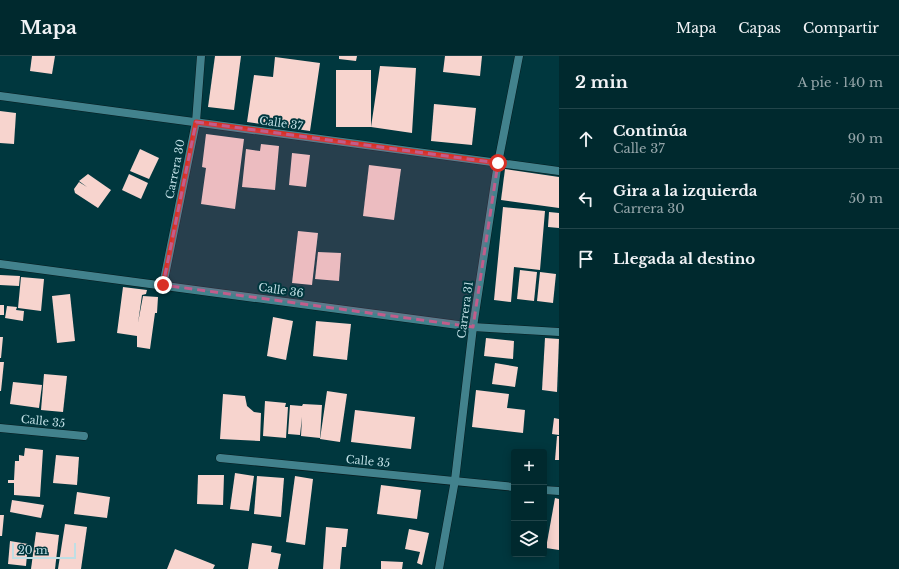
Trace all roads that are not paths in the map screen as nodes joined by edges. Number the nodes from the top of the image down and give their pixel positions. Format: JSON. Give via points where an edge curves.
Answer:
{"nodes":[{"id":1,"x":202,"y":56,"type":"edge"},
{"id":2,"x":519,"y":56,"type":"edge"},
{"id":3,"x":0,"y":96,"type":"edge"},
{"id":4,"x":196,"y":122,"type":"junction"},
{"id":5,"x":498,"y":163,"type":"junction"},
{"id":6,"x":559,"y":172,"type":"edge"},
{"id":7,"x":0,"y":264,"type":"edge"},
{"id":8,"x":163,"y":285,"type":"junction"},
{"id":9,"x":473,"y":327,"type":"junction"},
{"id":10,"x":559,"y":332,"type":"edge"},
{"id":11,"x":0,"y":428,"type":"edge"},
{"id":12,"x":84,"y":436,"type":"dead end"},
{"id":13,"x":220,"y":458,"type":"dead end"},
{"id":14,"x":455,"y":480,"type":"junction"},
{"id":15,"x":511,"y":487,"type":"edge"},
{"id":16,"x":547,"y":490,"type":"edge"},
{"id":17,"x":559,"y":491,"type":"edge"},
{"id":18,"x":439,"y":569,"type":"edge"}],
"edges":[{"from":1,"to":4,"type":"street","name":"Carrera 30"},
{"from":2,"to":5,"type":"street","name":"Carrera 31"},
{"from":3,"to":4,"type":"street","name":"Calle 37"},
{"from":4,"to":5,"type":"street","name":"Calle 37"},
{"from":4,"to":8,"type":"street","name":"Carrera 30"},
{"from":5,"to":6,"type":"street","name":"Calle 37"},
{"from":5,"to":9,"type":"street","name":"Carrera 31"},
{"from":7,"to":8,"type":"street","name":"Calle 36"},
{"from":8,"to":9,"type":"street","name":"Calle 36"},
{"from":9,"to":10,"type":"street","name":"Calle 36"},
{"from":9,"to":14,"type":"street","name":"Carrera 31"},
{"from":11,"to":12,"type":"street","name":"Calle 35"},
{"from":13,"to":14,"type":"street","name":"Calle 35"},
{"from":14,"to":15,"type":"street","name":"Calle 35"},
{"from":14,"to":18,"type":"street","name":"Carrera 31"},
{"from":16,"to":17,"type":"street"}]}
